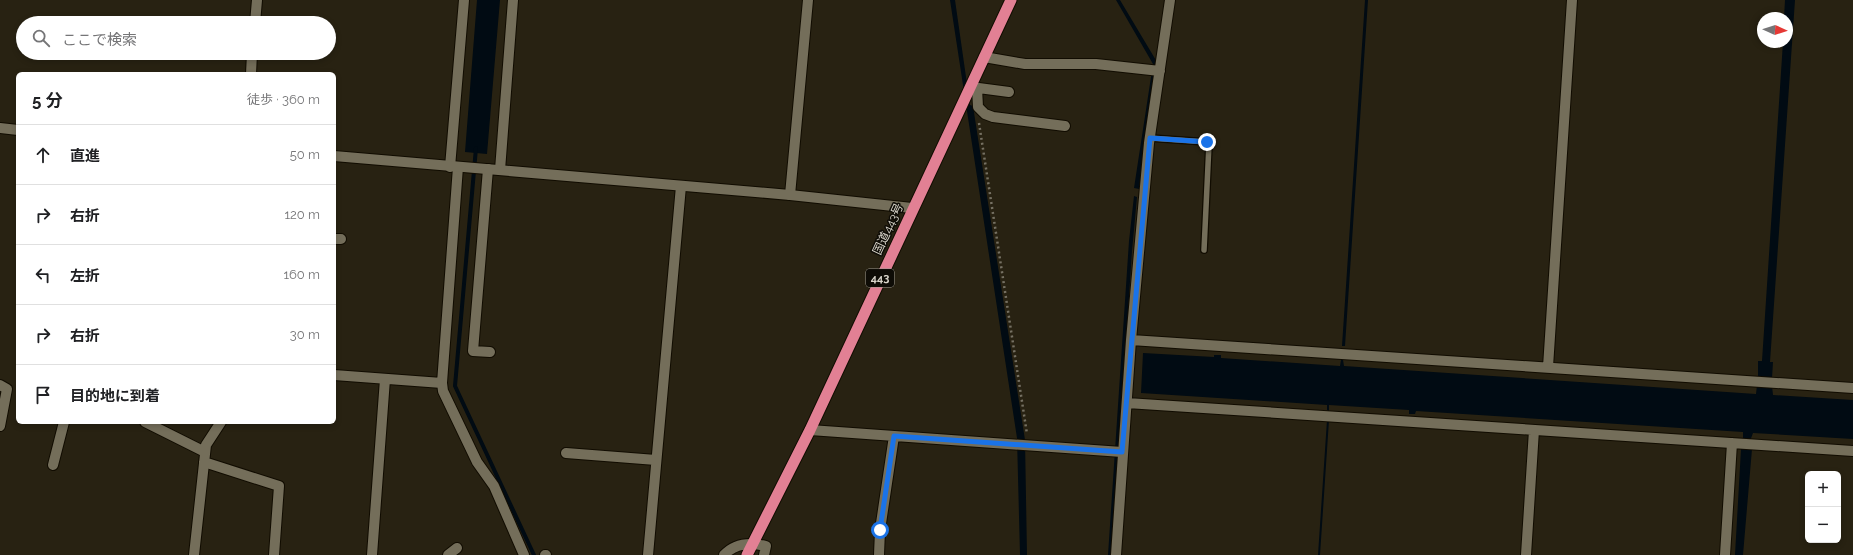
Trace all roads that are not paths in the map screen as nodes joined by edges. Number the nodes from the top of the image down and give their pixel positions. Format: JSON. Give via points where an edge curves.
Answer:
{"nodes":[{"id":1,"x":257,"y":0,"type":"edge"},
{"id":2,"x":464,"y":0,"type":"edge"},
{"id":3,"x":513,"y":0,"type":"edge"},
{"id":4,"x":808,"y":0,"type":"edge"},
{"id":5,"x":1011,"y":0,"type":"edge"},
{"id":6,"x":1170,"y":0,"type":"edge"},
{"id":7,"x":1572,"y":0,"type":"edge"},
{"id":8,"x":256,"y":16,"type":"edge"},
{"id":9,"x":984,"y":57,"type":"junction"},
{"id":10,"x":251,"y":60,"type":"edge"},
{"id":11,"x":1160,"y":71,"type":"junction"},
{"id":12,"x":250,"y":72,"type":"edge"},
{"id":13,"x":974,"y":88,"type":"junction"},
{"id":14,"x":1009,"y":92,"type":"dead end"},
{"id":15,"x":1065,"y":126,"type":"dead end"},
{"id":16,"x":0,"y":128,"type":"edge"},
{"id":17,"x":16,"y":130,"type":"edge"},
{"id":18,"x":1150,"y":138,"type":"junction"},
{"id":19,"x":336,"y":156,"type":"edge"},
{"id":20,"x":454,"y":167,"type":"junction"},
{"id":21,"x":488,"y":169,"type":"junction"},
{"id":22,"x":500,"y":170,"type":"junction"},
{"id":23,"x":681,"y":186,"type":"junction"},
{"id":24,"x":790,"y":195,"type":"junction"},
{"id":25,"x":912,"y":208,"type":"junction"},
{"id":26,"x":1204,"y":250,"type":"dead end"},
{"id":27,"x":1131,"y":340,"type":"junction"},
{"id":28,"x":490,"y":352,"type":"dead end"},
{"id":29,"x":1548,"y":367,"type":"junction"},
{"id":30,"x":336,"y":375,"type":"edge"},
{"id":31,"x":385,"y":379,"type":"junction"},
{"id":32,"x":442,"y":383,"type":"junction"},
{"id":33,"x":0,"y":385,"type":"edge"},
{"id":34,"x":1853,"y":388,"type":"edge"},
{"id":35,"x":1127,"y":403,"type":"junction"},
{"id":36,"x":63,"y":424,"type":"edge"},
{"id":37,"x":148,"y":424,"type":"edge"},
{"id":38,"x":220,"y":424,"type":"edge"},
{"id":39,"x":0,"y":426,"type":"edge"},
{"id":40,"x":810,"y":430,"type":"junction"},
{"id":41,"x":1534,"y":430,"type":"junction"},
{"id":42,"x":894,"y":436,"type":"junction"},
{"id":43,"x":1732,"y":443,"type":"junction"},
{"id":44,"x":1853,"y":451,"type":"edge"},
{"id":45,"x":1122,"y":452,"type":"junction"},
{"id":46,"x":566,"y":453,"type":"dead end"},
{"id":47,"x":205,"y":457,"type":"junction"},
{"id":48,"x":656,"y":460,"type":"junction"},
{"id":49,"x":53,"y":465,"type":"dead end"},
{"id":50,"x":754,"y":543,"type":"junction"},
{"id":51,"x":457,"y":548,"type":"dead end"},
{"id":52,"x":194,"y":555,"type":"edge"},
{"id":53,"x":274,"y":555,"type":"edge"},
{"id":54,"x":372,"y":555,"type":"edge"},
{"id":55,"x":448,"y":555,"type":"edge"},
{"id":56,"x":524,"y":555,"type":"edge"},
{"id":57,"x":648,"y":555,"type":"edge"},
{"id":58,"x":724,"y":555,"type":"edge"},
{"id":59,"x":747,"y":555,"type":"edge"},
{"id":60,"x":764,"y":555,"type":"edge"},
{"id":61,"x":879,"y":555,"type":"edge"},
{"id":62,"x":1116,"y":555,"type":"edge"},
{"id":63,"x":1526,"y":555,"type":"edge"},
{"id":64,"x":1725,"y":555,"type":"edge"}],
"edges":[{"from":1,"to":8,"type":"street"},
{"from":2,"to":20,"type":"street"},
{"from":3,"to":22,"type":"street"},
{"from":4,"to":24,"type":"street"},
{"from":5,"to":9,"type":"highway","name":"国道443号","number":"443"},
{"from":6,"to":11,"type":"street"},
{"from":7,"to":29,"type":"street"},
{"from":9,"to":11,"type":"street","via":[[1025,64],[1096,64]]},
{"from":9,"to":13,"type":"highway","name":"国道443号","number":"443"},
{"from":10,"to":12,"type":"street"},
{"from":11,"to":18,"type":"street"},
{"from":13,"to":14,"type":"street"},
{"from":13,"to":15,"type":"street","via":[[978,107],[985,114]]},
{"from":13,"to":25,"type":"highway","name":"国道443号","number":"443"},
{"from":16,"to":17,"type":"street"},
{"from":18,"to":26,"type":"lane","via":[[1209,144]]},
{"from":18,"to":27,"type":"street"},
{"from":19,"to":20,"type":"street"},
{"from":20,"to":21,"type":"street"},
{"from":20,"to":32,"type":"street"},
{"from":21,"to":22,"type":"street"},
{"from":21,"to":28,"type":"street","via":[[473,351]]},
{"from":22,"to":23,"type":"street"},
{"from":23,"to":24,"type":"street"},
{"from":23,"to":48,"type":"street"},
{"from":24,"to":25,"type":"street"},
{"from":25,"to":40,"type":"highway","name":"国道443号","number":"443"},
{"from":27,"to":29,"type":"street"},
{"from":27,"to":35,"type":"street"},
{"from":29,"to":34,"type":"street"},
{"from":30,"to":31,"type":"street"},
{"from":31,"to":32,"type":"street"},
{"from":31,"to":54,"type":"street"},
{"from":32,"to":56,"type":"street","via":[[443,391],[477,462],[494,486]]},
{"from":33,"to":39,"type":"street","via":[[6,389]]},
{"from":35,"to":41,"type":"street"},
{"from":35,"to":45,"type":"street"},
{"from":36,"to":49,"type":"street"},
{"from":37,"to":47,"type":"street"},
{"from":38,"to":47,"type":"street","via":[[206,445]]},
{"from":40,"to":42,"type":"street"},
{"from":40,"to":50,"type":"highway","name":"国道443号","number":"443"},
{"from":41,"to":43,"type":"street"},
{"from":41,"to":63,"type":"street"},
{"from":42,"to":45,"type":"street"},
{"from":42,"to":61,"type":"street","via":[[880,530]]},
{"from":43,"to":44,"type":"street"},
{"from":43,"to":64,"type":"street"},
{"from":45,"to":62,"type":"street"},
{"from":46,"to":48,"type":"street"},
{"from":47,"to":52,"type":"street"},
{"from":47,"to":53,"type":"street","via":[[279,486]]},
{"from":48,"to":57,"type":"street"},
{"from":50,"to":58,"type":"street","via":[[731,547]]},
{"from":50,"to":59,"type":"highway","name":"国道443号","number":"443"},
{"from":50,"to":60,"type":"street","via":[[766,546]]},
{"from":51,"to":55,"type":"street"}]}
